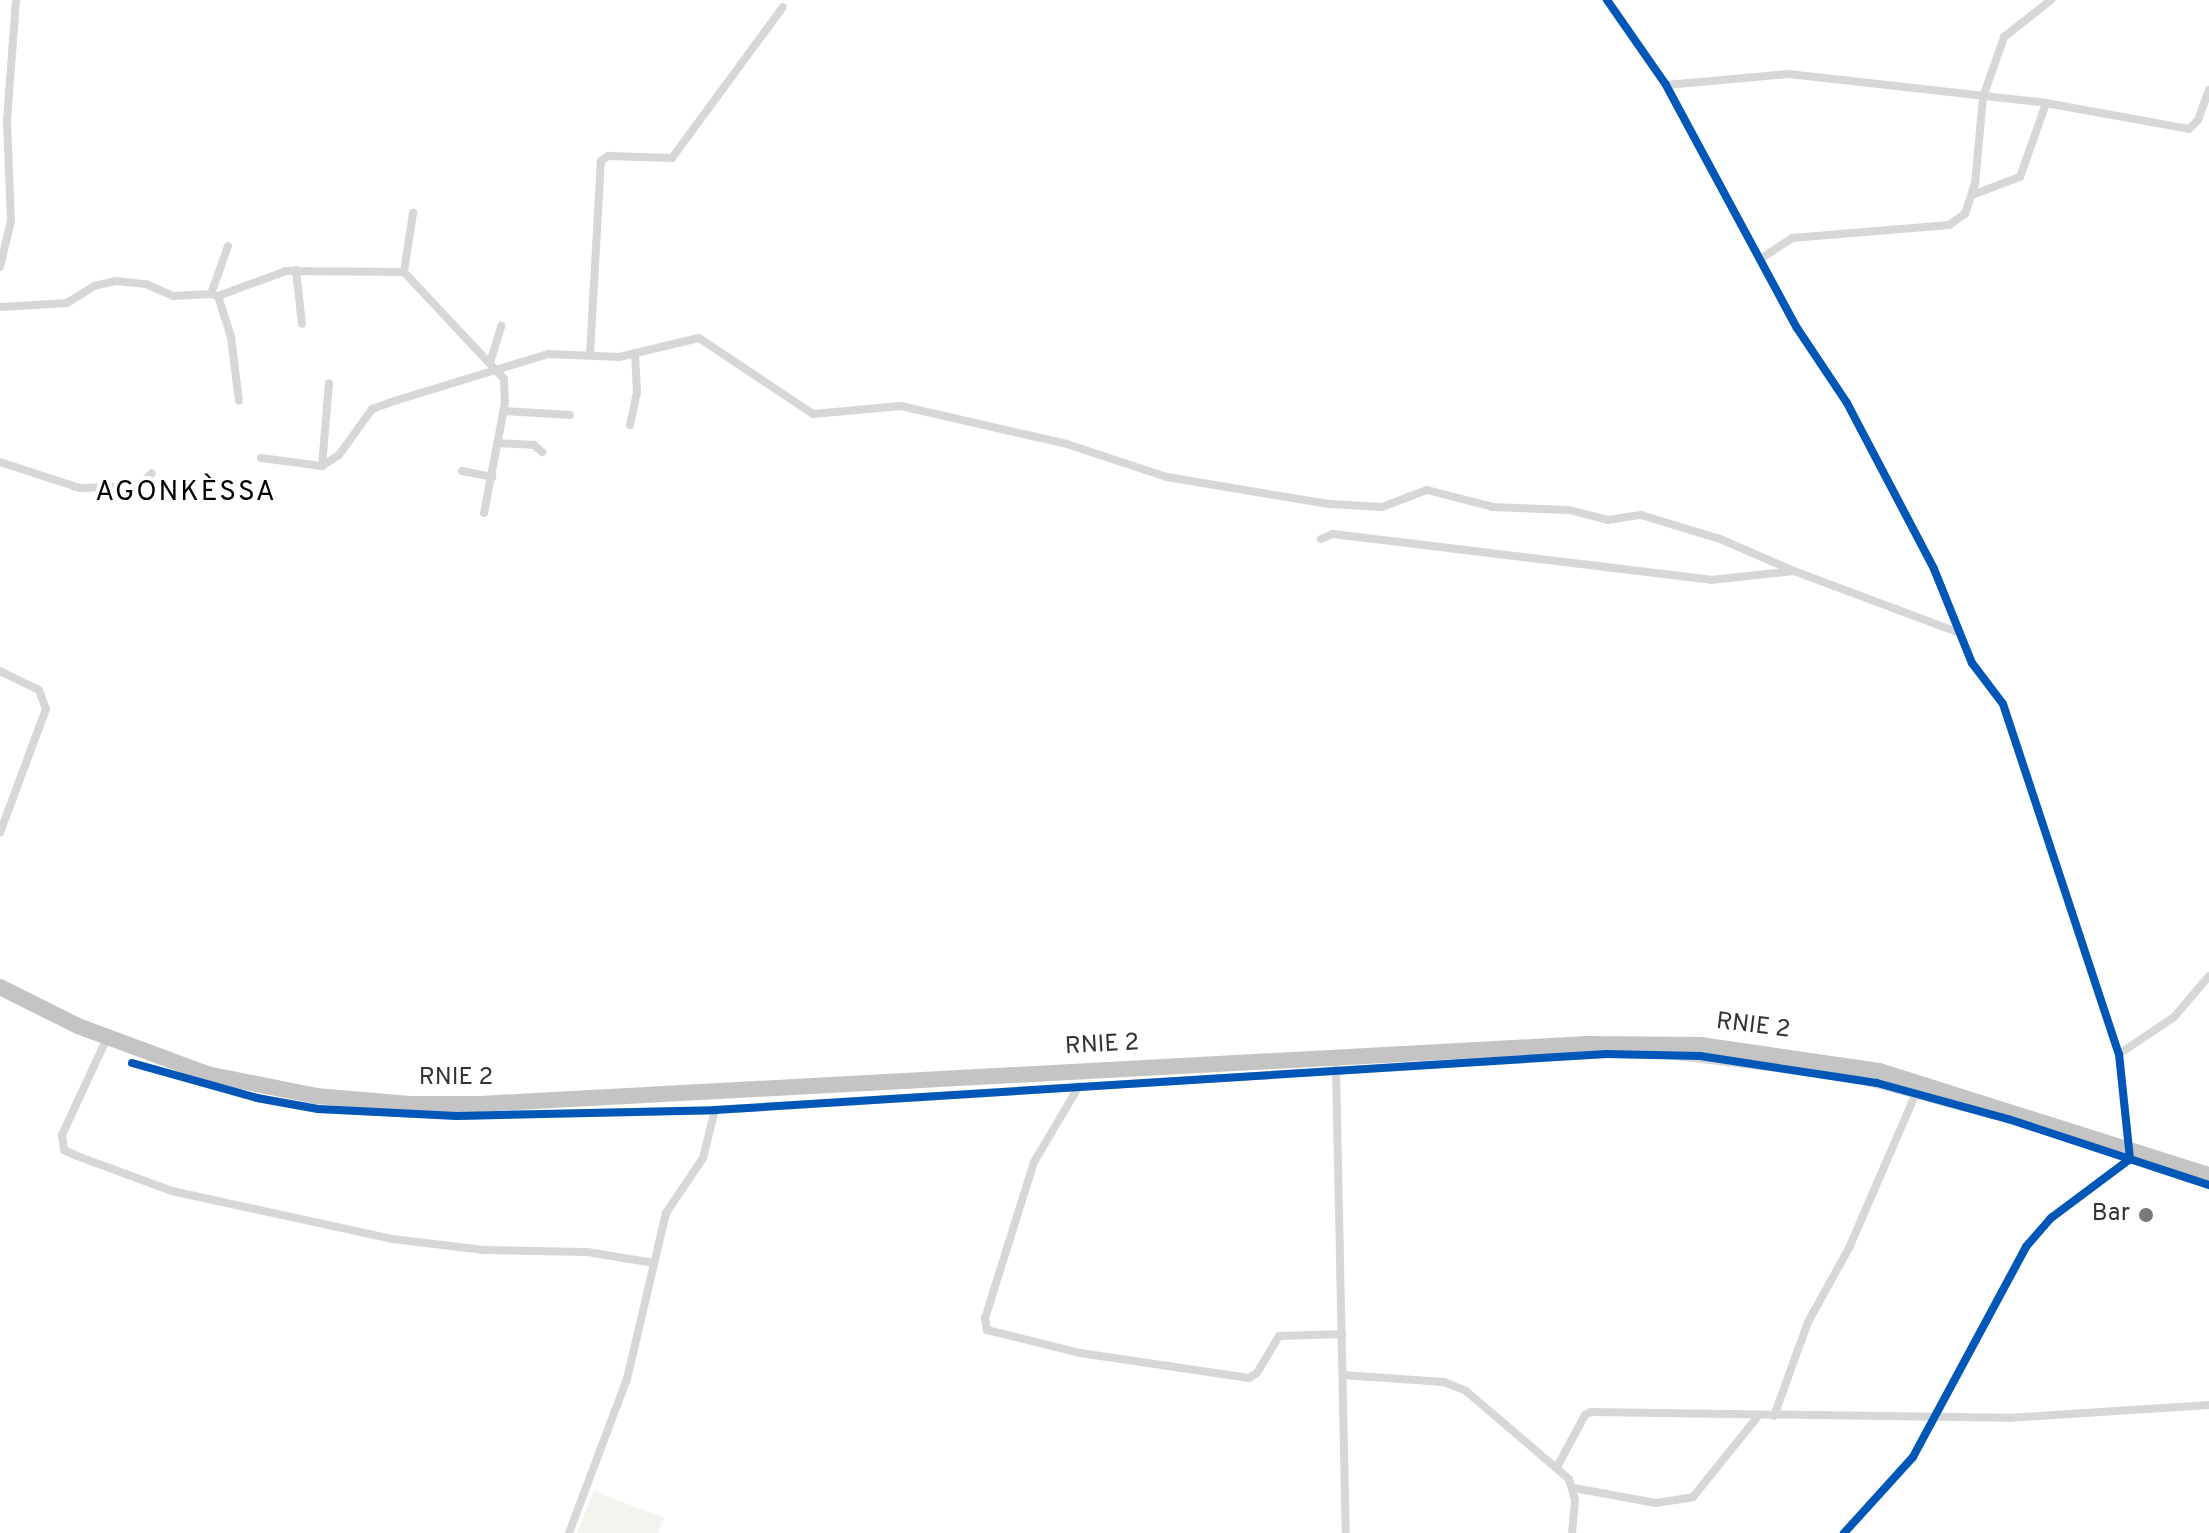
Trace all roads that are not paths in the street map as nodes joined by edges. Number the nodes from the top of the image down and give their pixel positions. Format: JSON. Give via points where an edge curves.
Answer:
{"nodes":[{"id":1,"x":16,"y":0,"type":"edge"},
{"id":2,"x":1607,"y":0,"type":"edge"},
{"id":3,"x":2051,"y":0,"type":"edge"},
{"id":4,"x":783,"y":7,"type":"dead end"},
{"id":5,"x":1666,"y":85,"type":"junction"},
{"id":6,"x":2209,"y":90,"type":"edge"},
{"id":7,"x":1983,"y":97,"type":"junction"},
{"id":8,"x":2046,"y":103,"type":"junction"},
{"id":9,"x":4,"y":120,"type":"edge"},
{"id":10,"x":1972,"y":195,"type":"junction"},
{"id":11,"x":413,"y":213,"type":"dead end"},
{"id":12,"x":228,"y":246,"type":"dead end"},
{"id":13,"x":1760,"y":259,"type":"junction"},
{"id":14,"x":0,"y":267,"type":"edge"},
{"id":15,"x":296,"y":270,"type":"junction"},
{"id":16,"x":404,"y":272,"type":"junction"},
{"id":17,"x":214,"y":295,"type":"junction"},
{"id":18,"x":0,"y":307,"type":"edge"},
{"id":19,"x":302,"y":324,"type":"dead end"},
{"id":20,"x":501,"y":326,"type":"dead end"},
{"id":21,"x":635,"y":353,"type":"junction"},
{"id":22,"x":590,"y":355,"type":"junction"},
{"id":23,"x":492,"y":365,"type":"junction"},
{"id":24,"x":329,"y":383,"type":"dead end"},
{"id":25,"x":239,"y":401,"type":"dead end"},
{"id":26,"x":503,"y":411,"type":"junction"},
{"id":27,"x":570,"y":415,"type":"dead end"},
{"id":28,"x":630,"y":425,"type":"dead end"},
{"id":29,"x":497,"y":443,"type":"junction"},
{"id":30,"x":542,"y":452,"type":"dead end"},
{"id":31,"x":261,"y":458,"type":"dead end"},
{"id":32,"x":0,"y":462,"type":"edge"},
{"id":33,"x":322,"y":466,"type":"junction"},
{"id":34,"x":462,"y":471,"type":"dead end"},
{"id":35,"x":152,"y":473,"type":"dead end"},
{"id":36,"x":492,"y":477,"type":"junction"},
{"id":37,"x":484,"y":513,"type":"dead end"},
{"id":38,"x":1321,"y":539,"type":"dead end"},
{"id":39,"x":1794,"y":571,"type":"junction"},
{"id":40,"x":1960,"y":633,"type":"junction"},
{"id":41,"x":0,"y":671,"type":"edge"},
{"id":42,"x":0,"y":833,"type":"edge"},
{"id":43,"x":2209,"y":976,"type":"edge"},
{"id":44,"x":0,"y":987,"type":"edge"},
{"id":45,"x":107,"y":1038,"type":"junction"},
{"id":46,"x":2119,"y":1054,"type":"junction"},
{"id":47,"x":132,"y":1063,"type":"dead end"},
{"id":48,"x":1336,"y":1064,"type":"junction"},
{"id":49,"x":1088,"y":1071,"type":"junction"},
{"id":50,"x":1079,"y":1087,"type":"junction"},
{"id":51,"x":1918,"y":1088,"type":"junction"},
{"id":52,"x":715,"y":1110,"type":"junction"},
{"id":53,"x":2131,"y":1155,"type":"junction"},
{"id":54,"x":2209,"y":1175,"type":"edge"},
{"id":55,"x":2209,"y":1185,"type":"edge"},
{"id":56,"x":654,"y":1263,"type":"junction"},
{"id":57,"x":1342,"y":1334,"type":"junction"},
{"id":58,"x":1343,"y":1375,"type":"junction"},
{"id":59,"x":2209,"y":1405,"type":"edge"},
{"id":60,"x":1759,"y":1415,"type":"junction"},
{"id":61,"x":1774,"y":1416,"type":"junction"},
{"id":62,"x":1938,"y":1417,"type":"junction"},
{"id":63,"x":1557,"y":1467,"type":"junction"},
{"id":64,"x":1574,"y":1488,"type":"junction"},
{"id":65,"x":569,"y":1533,"type":"edge"},
{"id":66,"x":1346,"y":1533,"type":"edge"},
{"id":67,"x":1572,"y":1533,"type":"edge"},
{"id":68,"x":1844,"y":1533,"type":"edge"}],
"edges":[{"from":1,"to":9,"type":"street"},
{"from":2,"to":5,"type":"street"},
{"from":3,"to":7,"type":"street","via":[[2004,37]]},
{"from":4,"to":22,"type":"street","via":[[672,158],[608,156],[601,161]]},
{"from":5,"to":7,"type":"street","via":[[1789,74]]},
{"from":5,"to":13,"type":"street"},
{"from":6,"to":8,"type":"street","via":[[2189,129]]},
{"from":7,"to":8,"type":"street"},
{"from":7,"to":10,"type":"street"},
{"from":8,"to":10,"type":"street","via":[[2020,177]]},
{"from":9,"to":14,"type":"street","via":[[11,221]]},
{"from":10,"to":13,"type":"street","via":[[1965,214],[1949,225],[1792,238]]},
{"from":11,"to":16,"type":"street"},
{"from":12,"to":17,"type":"street"},
{"from":13,"to":40,"type":"street","via":[[1854,417],[1934,569]]},
{"from":15,"to":16,"type":"street"},
{"from":15,"to":17,"type":"street"},
{"from":15,"to":19,"type":"street"},
{"from":16,"to":23,"type":"street"},
{"from":17,"to":18,"type":"street","via":[[173,296],[146,284],[116,281],[94,286],[67,303]]},
{"from":17,"to":25,"type":"street","via":[[231,337]]},
{"from":20,"to":23,"type":"street"},
{"from":21,"to":22,"type":"street"},
{"from":21,"to":28,"type":"street","via":[[637,392]]},
{"from":21,"to":39,"type":"street","via":[[699,338],[813,414],[838,415],[871,406],[916,408],[1067,444],[1167,477],[1329,504],[1382,507],[1427,490],[1493,507],[1569,510],[1608,520],[1641,515],[1720,539]]},
{"from":22,"to":23,"type":"street","via":[[548,354],[515,367]]},
{"from":23,"to":26,"type":"street","via":[[504,379]]},
{"from":23,"to":33,"type":"street","via":[[460,384],[372,409],[339,455]]},
{"from":24,"to":33,"type":"street"},
{"from":26,"to":27,"type":"street"},
{"from":26,"to":29,"type":"street"},
{"from":29,"to":30,"type":"street","via":[[534,445]]},
{"from":29,"to":36,"type":"street"},
{"from":31,"to":33,"type":"street"},
{"from":32,"to":35,"type":"street","via":[[80,488],[139,486]]},
{"from":34,"to":36,"type":"street"},
{"from":36,"to":37,"type":"street"},
{"from":38,"to":39,"type":"street","via":[[1333,534],[1711,580]]},
{"from":39,"to":40,"type":"street"},
{"from":40,"to":46,"type":"street","via":[[1972,663],[2003,704]]},
{"from":41,"to":42,"type":"street","via":[[39,690],[46,709]]},
{"from":43,"to":46,"type":"street","via":[[2174,1017]]},
{"from":44,"to":45,"type":"highway","name":"RNIE 2","number":"RNIE 2"},
{"from":45,"to":49,"type":"highway","name":"RNIE 2","number":"RNIE 2","via":[[207,1074],[316,1096],[410,1104]]},
{"from":45,"to":56,"type":"street","via":[[62,1135],[64,1150],[77,1156],[172,1191],[393,1239],[483,1250],[587,1252]]},
{"from":46,"to":53,"type":"street"},
{"from":47,"to":52,"type":"street","via":[[257,1098],[356,1113]]},
{"from":48,"to":49,"type":"highway","name":"RNIE 2","number":"RNIE 2"},
{"from":48,"to":50,"type":"street"},
{"from":48,"to":51,"type":"highway","name":"RNIE 2","number":"RNIE 2","via":[[1667,1043],[1813,1058]]},
{"from":48,"to":57,"type":"street"},
{"from":49,"to":50,"type":"street"},
{"from":50,"to":52,"type":"street"},
{"from":50,"to":57,"type":"street","via":[[1034,1162],[985,1318],[987,1330],[1080,1353],[1249,1378],[1279,1336]]},
{"from":51,"to":53,"type":"highway","name":"RNIE 2","number":"RNIE 2"},
{"from":51,"to":61,"type":"street","via":[[1849,1248],[1808,1322]]},
{"from":52,"to":56,"type":"street","via":[[703,1158],[666,1213]]},
{"from":53,"to":54,"type":"highway","name":"RNIE 2","number":"RNIE 2"},
{"from":53,"to":55,"type":"street"},
{"from":53,"to":62,"type":"street","via":[[2051,1218],[2026,1247],[1975,1335]]},
{"from":56,"to":65,"type":"street","via":[[627,1379]]},
{"from":57,"to":58,"type":"street"},
{"from":58,"to":63,"type":"street","via":[[1457,1385]]},
{"from":58,"to":66,"type":"street"},
{"from":59,"to":62,"type":"street"},
{"from":60,"to":61,"type":"street"},
{"from":60,"to":63,"type":"street","via":[[1591,1412]]},
{"from":60,"to":64,"type":"street","via":[[1693,1497],[1656,1503]]},
{"from":61,"to":62,"type":"street"},
{"from":62,"to":68,"type":"street","via":[[1913,1457]]},
{"from":63,"to":64,"type":"street"},
{"from":64,"to":67,"type":"street"}]}
